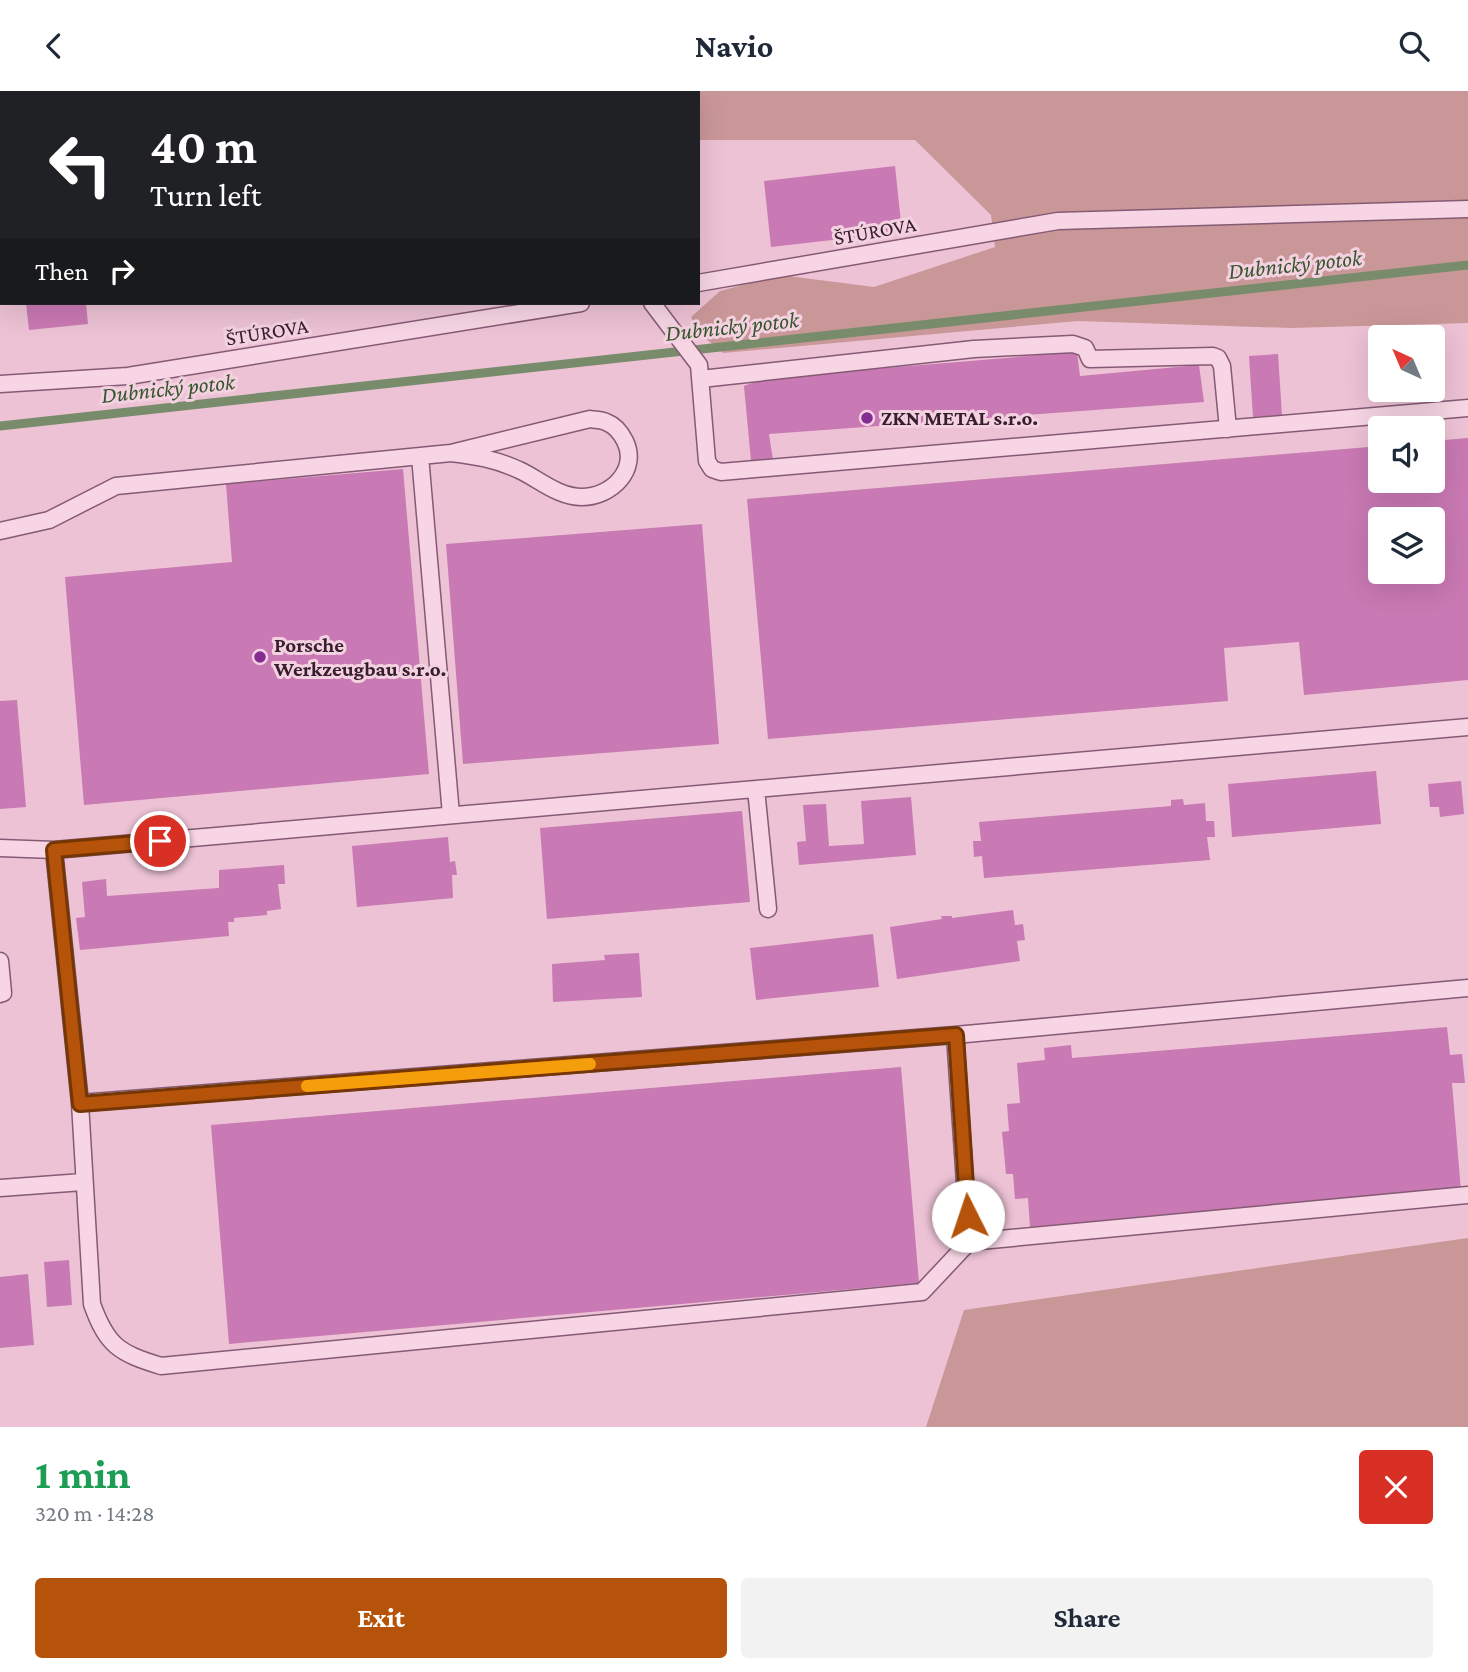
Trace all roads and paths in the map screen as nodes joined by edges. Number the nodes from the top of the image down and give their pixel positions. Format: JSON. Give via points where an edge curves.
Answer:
{"nodes":[{"id":1,"x":1468,"y":209,"type":"edge"},
{"id":2,"x":700,"y":283,"type":"edge"},
{"id":3,"x":569,"y":305,"type":"edge"},
{"id":4,"x":654,"y":305,"type":"edge"},
{"id":5,"x":700,"y":372,"type":"junction"},
{"id":6,"x":0,"y":384,"type":"edge"},
{"id":7,"x":1468,"y":408,"type":"edge"},
{"id":8,"x":1228,"y":429,"type":"junction"},
{"id":9,"x":452,"y":453,"type":"junction"},
{"id":10,"x":420,"y":456,"type":"junction"},
{"id":11,"x":0,"y":531,"type":"edge"},
{"id":12,"x":1468,"y":727,"type":"edge"},
{"id":13,"x":756,"y":789,"type":"junction"},
{"id":14,"x":451,"y":815,"type":"junction"},
{"id":15,"x":0,"y":848,"type":"edge"},
{"id":16,"x":54,"y":850,"type":"junction"},
{"id":17,"x":768,"y":909,"type":"dead end"},
{"id":18,"x":0,"y":961,"type":"edge"},
{"id":19,"x":1468,"y":988,"type":"edge"},
{"id":20,"x":0,"y":994,"type":"edge"},
{"id":21,"x":956,"y":1035,"type":"junction"},
{"id":22,"x":80,"y":1104,"type":"junction"},
{"id":23,"x":83,"y":1182,"type":"junction"},
{"id":24,"x":0,"y":1188,"type":"edge"},
{"id":25,"x":1468,"y":1195,"type":"edge"},
{"id":26,"x":970,"y":1242,"type":"junction"}],
"edges":[{"from":1,"to":2,"type":"lane","name":"ŠTÚROVA","via":[[1058,221]]},
{"from":3,"to":6,"type":"lane","name":"ŠTÚROVA","via":[[128,376]]},
{"from":4,"to":5,"type":"lane"},
{"from":5,"to":8,"type":"lane","via":[[1073,344],[1085,348],[1090,359],[1213,356],[1222,366]]},
{"from":5,"to":8,"type":"lane","via":[[707,461],[721,472]]},
{"from":7,"to":8,"type":"lane"},
{"from":9,"to":9,"type":"lane","via":[[590,419],[607,422],[621,433],[629,450],[628,467],[618,483],[605,492],[581,497],[556,491],[491,458]]},
{"from":9,"to":10,"type":"lane"},
{"from":10,"to":11,"type":"lane","via":[[116,486],[49,520]]},
{"from":10,"to":14,"type":"lane"},
{"from":12,"to":13,"type":"lane"},
{"from":13,"to":14,"type":"lane"},
{"from":13,"to":17,"type":"lane"},
{"from":14,"to":16,"type":"lane"},
{"from":15,"to":16,"type":"lane"},
{"from":16,"to":22,"type":"lane"},
{"from":18,"to":20,"type":"lane"},
{"from":19,"to":21,"type":"lane"},
{"from":21,"to":22,"type":"lane"},
{"from":21,"to":26,"type":"lane"},
{"from":22,"to":23,"type":"lane"},
{"from":23,"to":24,"type":"lane"},
{"from":23,"to":26,"type":"lane","via":[[92,1304],[100,1328],[120,1351],[161,1366],[922,1292]]},
{"from":25,"to":26,"type":"lane"}]}
